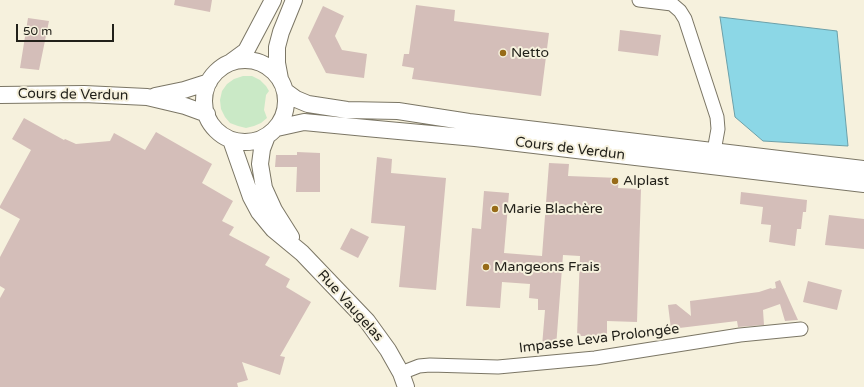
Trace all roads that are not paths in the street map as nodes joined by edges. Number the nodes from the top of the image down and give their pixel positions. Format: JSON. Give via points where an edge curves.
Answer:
{"nodes":[{"id":1,"x":273,"y":0,"type":"edge"},
{"id":2,"x":294,"y":0,"type":"edge"},
{"id":3,"x":639,"y":0,"type":"edge"},
{"id":4,"x":231,"y":62,"type":"junction"},
{"id":5,"x":209,"y":82,"type":"junction"},
{"id":6,"x":283,"y":85,"type":"junction"},
{"id":7,"x":0,"y":95,"type":"edge"},
{"id":8,"x":147,"y":97,"type":"junction"},
{"id":9,"x":207,"y":114,"type":"junction"},
{"id":10,"x":272,"y":132,"type":"junction"},
{"id":11,"x":231,"y":140,"type":"junction"},
{"id":12,"x":714,"y":151,"type":"junction"},
{"id":13,"x":864,"y":169,"type":"edge"},
{"id":14,"x":864,"y":184,"type":"edge"},
{"id":15,"x":299,"y":250,"type":"junction"},
{"id":16,"x":801,"y":329,"type":"dead end"},
{"id":17,"x":404,"y":380,"type":"edge"}],
"edges":[{"from":1,"to":4,"type":"main road","via":[[246,52]]},
{"from":2,"to":6,"type":"main road","via":[[277,47],[277,63]]},
{"from":3,"to":12,"type":"street","via":[[672,4],[685,19],[717,117],[718,129]]},
{"from":4,"to":5,"type":"main road","via":[[219,69]]},
{"from":4,"to":6,"type":"main road","via":[[259,62],[271,69]]},
{"from":5,"to":8,"type":"main road","name":"Cours de Verdun"},
{"from":5,"to":9,"type":"main road","via":[[204,96]]},
{"from":6,"to":10,"type":"main road","via":[[287,105],[283,118]]},
{"from":6,"to":12,"type":"main road","name":"Cours de Verdun","via":[[296,99],[316,106],[347,110],[398,111]]},
{"from":7,"to":8,"type":"main road","name":"Cours de Verdun","via":[[84,94]]},
{"from":8,"to":9,"type":"main road","name":"Cours de Verdun"},
{"from":9,"to":11,"type":"main road","via":[[210,123],[219,133]]},
{"from":10,"to":11,"type":"main road","via":[[256,141],[244,143]]},
{"from":10,"to":14,"type":"main road","name":"Cours de Verdun","via":[[304,122],[351,126],[475,138]]},
{"from":10,"to":15,"type":"main road","name":"Rue Vaugelas","via":[[262,149],[260,164],[264,188],[274,210]]},
{"from":11,"to":15,"type":"main road","name":"Rue Vaugelas","via":[[251,197],[259,212],[273,229]]},
{"from":12,"to":13,"type":"main road","name":"Cours de Verdun"},
{"from":15,"to":17,"type":"main road","name":"Rue Vaugelas","via":[[367,321],[388,350]]},
{"from":16,"to":17,"type":"street","name":"Impasse Leva Prolongée","via":[[740,335],[595,358],[498,367],[419,366]]}]}
